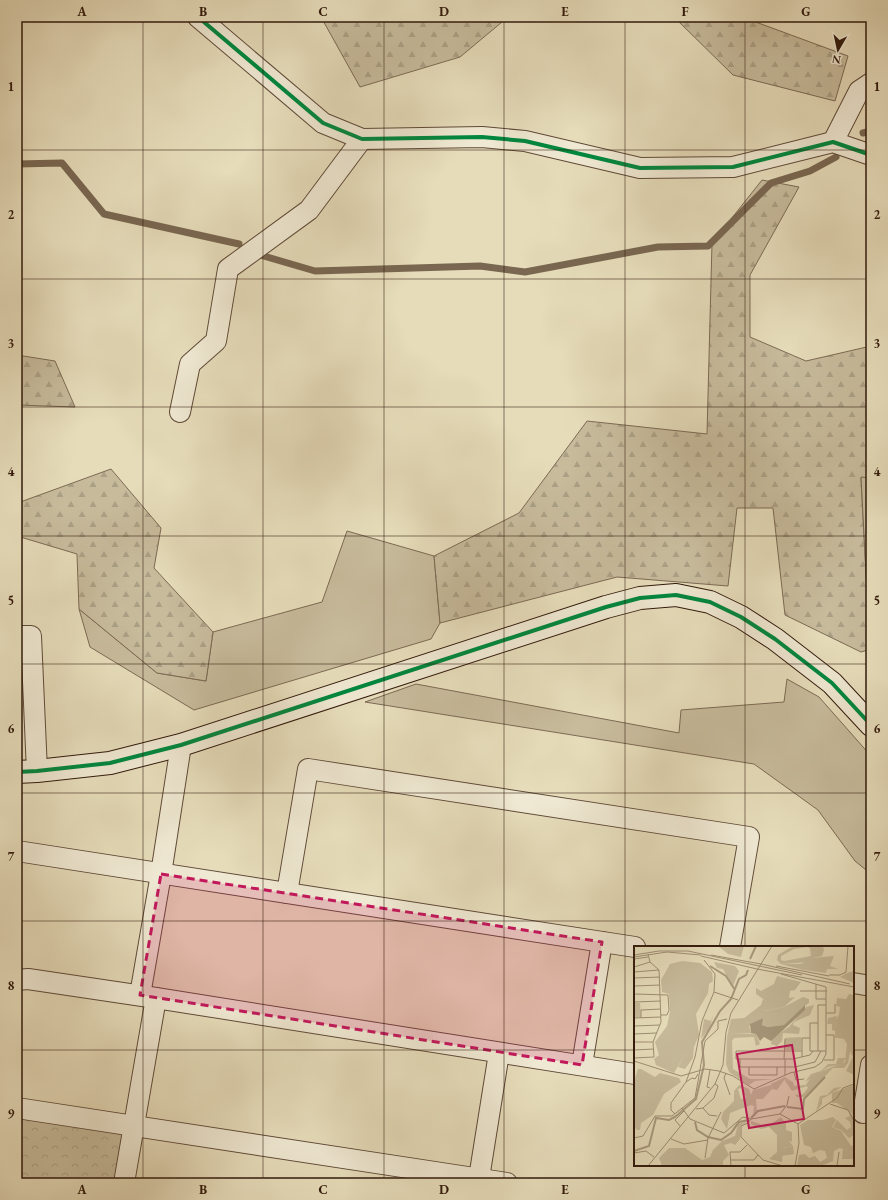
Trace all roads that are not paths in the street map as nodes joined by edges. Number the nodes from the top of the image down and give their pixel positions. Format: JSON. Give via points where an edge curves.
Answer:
{"nodes":[{"id":1,"x":198,"y":17,"type":"edge"},
{"id":2,"x":871,"y":83,"type":"edge"},
{"id":3,"x":362,"y":139,"type":"junction"},
{"id":4,"x":833,"y":142,"type":"junction"},
{"id":5,"x":871,"y":155,"type":"edge"},
{"id":6,"x":180,"y":412,"type":"dead end"},
{"id":7,"x":17,"y":636,"type":"edge"},
{"id":8,"x":871,"y":725,"type":"edge"},
{"id":9,"x":181,"y":745,"type":"junction"},
{"id":10,"x":27,"y":772,"type":"edge"},
{"id":11,"x":17,"y":851,"type":"edge"},
{"id":12,"x":160,"y":874,"type":"junction"},
{"id":13,"x":288,"y":893,"type":"junction"},
{"id":14,"x":602,"y":942,"type":"junction"},
{"id":15,"x":730,"y":946,"type":"edge"},
{"id":16,"x":634,"y":947,"type":"edge"},
{"id":17,"x":17,"y":980,"type":"edge"},
{"id":18,"x":854,"y":983,"type":"edge"},
{"id":19,"x":871,"y":986,"type":"edge"},
{"id":20,"x":148,"y":997,"type":"junction"},
{"id":21,"x":499,"y":1053,"type":"junction"},
{"id":22,"x":582,"y":1065,"type":"junction"},
{"id":23,"x":871,"y":1065,"type":"edge"},
{"id":24,"x":634,"y":1074,"type":"edge"},
{"id":25,"x":17,"y":1108,"type":"edge"},
{"id":26,"x":862,"y":1113,"type":"edge"},
{"id":27,"x":133,"y":1126,"type":"junction"},
{"id":28,"x":479,"y":1178,"type":"junction"},
{"id":29,"x":124,"y":1183,"type":"edge"},
{"id":30,"x":507,"y":1183,"type":"edge"}],
"edges":[{"from":1,"to":3,"type":"street","via":[[323,123]]},
{"from":2,"to":4,"type":"street","via":[[859,91]]},
{"from":3,"to":4,"type":"street","via":[[482,137],[525,141],[640,168],[733,167]]},
{"from":3,"to":6,"type":"street","via":[[309,210],[228,270],[216,341],[190,364]]},
{"from":4,"to":5,"type":"street"},
{"from":7,"to":10,"type":"street","via":[[31,636]]},
{"from":8,"to":9,"type":"street","via":[[832,683],[764,632],[710,602],[676,595],[640,598],[606,607]]},
{"from":9,"to":10,"type":"street","via":[[110,763]]},
{"from":9,"to":12,"type":"street"},
{"from":11,"to":12,"type":"street"},
{"from":12,"to":13,"type":"street"},
{"from":12,"to":20,"type":"street"},
{"from":13,"to":14,"type":"street"},
{"from":13,"to":15,"type":"street","via":[[308,769],[749,837]]},
{"from":14,"to":16,"type":"street"},
{"from":14,"to":22,"type":"street"},
{"from":17,"to":20,"type":"street","via":[[28,979]]},
{"from":18,"to":19,"type":"street"},
{"from":20,"to":21,"type":"street"},
{"from":20,"to":27,"type":"street"},
{"from":21,"to":22,"type":"street"},
{"from":21,"to":28,"type":"street"},
{"from":22,"to":24,"type":"street"},
{"from":23,"to":26,"type":"street"},
{"from":25,"to":27,"type":"street"},
{"from":27,"to":28,"type":"street"},
{"from":27,"to":29,"type":"street"},
{"from":28,"to":30,"type":"street"}]}
